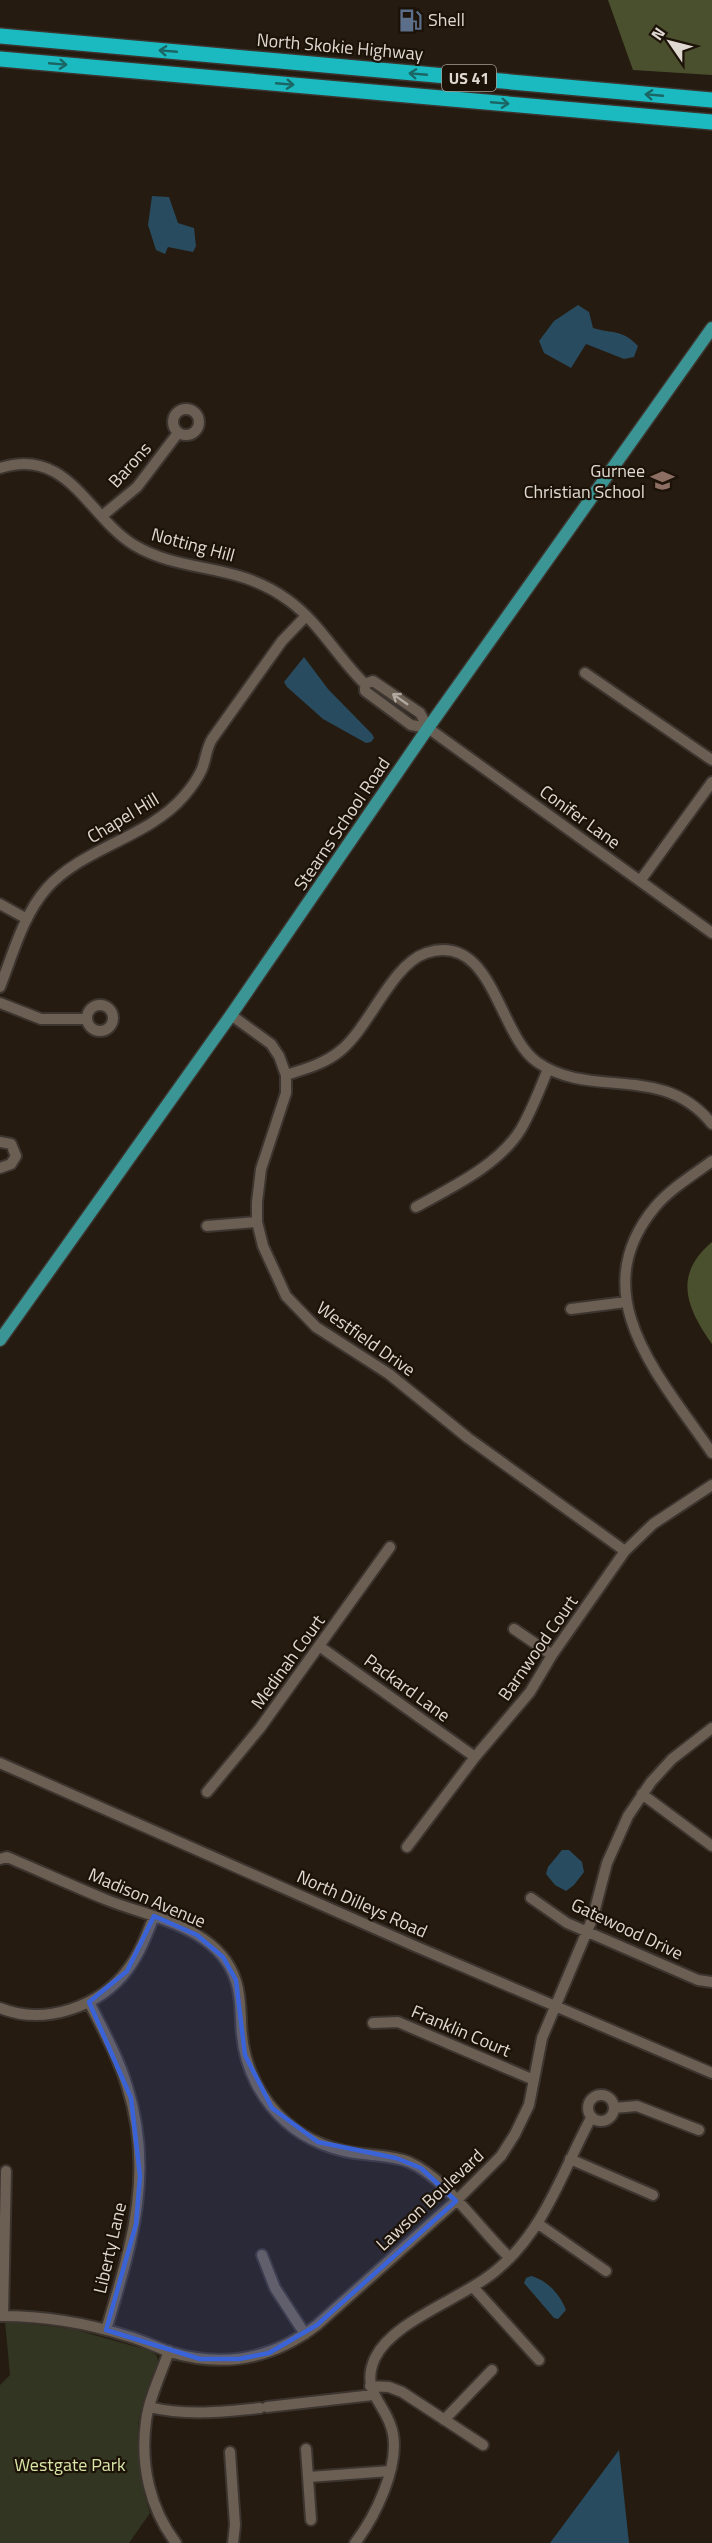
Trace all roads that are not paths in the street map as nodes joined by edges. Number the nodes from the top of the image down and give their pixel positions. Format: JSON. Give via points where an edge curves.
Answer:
{"nodes":[{"id":1,"x":0,"y":36,"type":"edge"},
{"id":2,"x":0,"y":59,"type":"edge"},
{"id":3,"x":712,"y":100,"type":"edge"},
{"id":4,"x":712,"y":123,"type":"edge"},
{"id":5,"x":710,"y":334,"type":"edge"},
{"id":6,"x":178,"y":433,"type":"dead end"},
{"id":7,"x":0,"y":468,"type":"edge"},
{"id":8,"x":102,"y":516,"type":"junction"},
{"id":9,"x":306,"y":616,"type":"junction"},
{"id":10,"x":585,"y":673,"type":"dead end"},
{"id":11,"x":428,"y":728,"type":"junction"},
{"id":12,"x":712,"y":760,"type":"edge"},
{"id":13,"x":712,"y":782,"type":"edge"},
{"id":14,"x":640,"y":881,"type":"junction"},
{"id":15,"x":0,"y":904,"type":"edge"},
{"id":16,"x":27,"y":919,"type":"junction"},
{"id":17,"x":712,"y":933,"type":"edge"},
{"id":18,"x":0,"y":987,"type":"edge"},
{"id":19,"x":0,"y":1003,"type":"edge"},
{"id":20,"x":231,"y":1015,"type":"junction"},
{"id":21,"x":86,"y":1019,"type":"dead end"},
{"id":22,"x":548,"y":1069,"type":"junction"},
{"id":23,"x":286,"y":1075,"type":"junction"},
{"id":24,"x":712,"y":1124,"type":"edge"},
{"id":25,"x":0,"y":1142,"type":"edge"},
{"id":26,"x":712,"y":1161,"type":"edge"},
{"id":27,"x":0,"y":1168,"type":"edge"},
{"id":28,"x":416,"y":1207,"type":"dead end"},
{"id":29,"x":257,"y":1222,"type":"junction"},
{"id":30,"x":207,"y":1226,"type":"dead end"},
{"id":31,"x":626,"y":1302,"type":"junction"},
{"id":32,"x":571,"y":1309,"type":"dead end"},
{"id":33,"x":0,"y":1340,"type":"edge"},
{"id":34,"x":712,"y":1453,"type":"edge"},
{"id":35,"x":712,"y":1485,"type":"edge"},
{"id":36,"x":390,"y":1547,"type":"dead end"},
{"id":37,"x":625,"y":1551,"type":"junction"},
{"id":38,"x":514,"y":1629,"type":"dead end"},
{"id":39,"x":319,"y":1646,"type":"junction"},
{"id":40,"x":552,"y":1655,"type":"junction"},
{"id":41,"x":712,"y":1728,"type":"edge"},
{"id":42,"x":475,"y":1757,"type":"junction"},
{"id":43,"x":0,"y":1763,"type":"edge"},
{"id":44,"x":207,"y":1792,"type":"dead end"},
{"id":45,"x":642,"y":1794,"type":"junction"},
{"id":46,"x":712,"y":1846,"type":"edge"},
{"id":47,"x":407,"y":1847,"type":"dead end"},
{"id":48,"x":0,"y":1860,"type":"edge"},
{"id":49,"x":531,"y":1898,"type":"dead end"},
{"id":50,"x":154,"y":1916,"type":"junction"},
{"id":51,"x":587,"y":1932,"type":"junction"},
{"id":52,"x":712,"y":1982,"type":"edge"},
{"id":53,"x":89,"y":2002,"type":"junction"},
{"id":54,"x":555,"y":2005,"type":"junction"},
{"id":55,"x":0,"y":2008,"type":"edge"},
{"id":56,"x":373,"y":2024,"type":"dead end"},
{"id":57,"x":712,"y":2073,"type":"edge"},
{"id":58,"x":534,"y":2080,"type":"junction"},
{"id":59,"x":614,"y":2108,"type":"junction"},
{"id":60,"x":591,"y":2118,"type":"junction"},
{"id":61,"x":699,"y":2130,"type":"dead end"},
{"id":62,"x":570,"y":2159,"type":"junction"},
{"id":63,"x":6,"y":2171,"type":"dead end"},
{"id":64,"x":652,"y":2195,"type":"dead end"},
{"id":65,"x":456,"y":2201,"type":"junction"},
{"id":66,"x":537,"y":2223,"type":"junction"},
{"id":67,"x":262,"y":2255,"type":"dead end"},
{"id":68,"x":510,"y":2258,"type":"junction"},
{"id":69,"x":606,"y":2271,"type":"dead end"},
{"id":70,"x":473,"y":2287,"type":"junction"},
{"id":71,"x":1,"y":2316,"type":"edge"},
{"id":72,"x":106,"y":2330,"type":"junction"},
{"id":73,"x":305,"y":2334,"type":"junction"},
{"id":74,"x":169,"y":2351,"type":"junction"},
{"id":75,"x":539,"y":2360,"type":"dead end"},
{"id":76,"x":492,"y":2370,"type":"dead end"},
{"id":77,"x":372,"y":2390,"type":"junction"},
{"id":78,"x":149,"y":2407,"type":"junction"},
{"id":79,"x":444,"y":2420,"type":"junction"},
{"id":80,"x":483,"y":2445,"type":"dead end"},
{"id":81,"x":306,"y":2449,"type":"dead end"},
{"id":82,"x":230,"y":2452,"type":"dead end"},
{"id":83,"x":390,"y":2471,"type":"junction"},
{"id":84,"x":309,"y":2477,"type":"junction"},
{"id":85,"x":311,"y":2520,"type":"dead end"},
{"id":86,"x":176,"y":2543,"type":"edge"},
{"id":87,"x":233,"y":2543,"type":"edge"},
{"id":88,"x":355,"y":2543,"type":"edge"}],
"edges":[{"from":3,"to":1,"type":"highway","name":"North Skokie Highway","number":"US 41","one_way":true},
{"from":2,"to":4,"type":"highway","number":"US 41","one_way":true},
{"from":5,"to":11,"type":"main road","name":"Stearns School Road"},
{"from":6,"to":8,"type":"street","name":"Barons","via":[[136,487]]},
{"from":7,"to":8,"type":"street","name":"Notting Hill","via":[[25,465],[57,473],[74,484]]},
{"from":8,"to":9,"type":"street","name":"Notting Hill","via":[[122,537],[144,551],[249,578],[278,593]]},
{"from":9,"to":11,"type":"street","name":"Notting Hill","via":[[365,684],[365,691],[411,725]]},
{"from":9,"to":16,"type":"street","name":"Chapel Hill","via":[[282,642],[212,739],[202,770],[183,797],[153,821],[58,878]]},
{"from":10,"to":12,"type":"street"},
{"from":11,"to":14,"type":"street","name":"Conifer Lane"},
{"from":11,"to":20,"type":"main road","name":"Stearns School Road"},
{"from":13,"to":14,"type":"street"},
{"from":14,"to":17,"type":"street","name":"Conifer Lane"},
{"from":15,"to":16,"type":"street"},
{"from":16,"to":18,"type":"street","name":"Chapel Hill"},
{"from":19,"to":21,"type":"street","via":[[41,1019]]},
{"from":20,"to":23,"type":"street","via":[[271,1044]]},
{"from":20,"to":33,"type":"main road","name":"Stearns School Road"},
{"from":22,"to":23,"type":"street","via":[[522,1047],[475,964],[460,954],[438,951],[410,962],[355,1037],[339,1052]]},
{"from":22,"to":24,"type":"street","via":[[670,1091],[695,1105]]},
{"from":22,"to":28,"type":"street","via":[[520,1130],[505,1149]]},
{"from":23,"to":29,"type":"street","name":"Westfield Drive","via":[[286,1093],[261,1169]]},
{"from":25,"to":27,"type":"street","via":[[11,1144],[16,1156],[12,1164]]},
{"from":26,"to":31,"type":"street","via":[[668,1194],[641,1226],[629,1259]]},
{"from":29,"to":30,"type":"street"},
{"from":29,"to":37,"type":"street","name":"Westfield Drive","via":[[262,1246],[278,1282],[316,1327],[388,1374],[468,1438]]},
{"from":31,"to":32,"type":"street"},
{"from":31,"to":34,"type":"street","via":[[638,1343]]},
{"from":35,"to":37,"type":"street","name":"Barnwood Court","via":[[653,1524]]},
{"from":36,"to":39,"type":"street","name":"Medinah Court"},
{"from":37,"to":40,"type":"street","name":"Barnwood Court"},
{"from":38,"to":40,"type":"street"},
{"from":39,"to":42,"type":"street","name":"Packard Lane"},
{"from":39,"to":44,"type":"street","name":"Medinah Court","via":[[260,1728]]},
{"from":40,"to":42,"type":"street","name":"Barnwood Court","via":[[531,1692]]},
{"from":41,"to":45,"type":"street","name":"Lawson Boulevard","via":[[672,1759]]},
{"from":42,"to":47,"type":"street","name":"Barnwood Court"},
{"from":43,"to":54,"type":"street","name":"North Dilleys Road"},
{"from":45,"to":46,"type":"street"},
{"from":45,"to":51,"type":"street","name":"Lawson Boulevard","via":[[617,1838]]},
{"from":48,"to":50,"type":"street","name":"Madison Avenue","via":[[7,1857]]},
{"from":49,"to":51,"type":"street","name":"Gatewood Drive"},
{"from":50,"to":53,"type":"street","via":[[127,1971]]},
{"from":50,"to":65,"type":"street","name":"Madison Avenue","via":[[197,1935],[223,1957],[240,1996],[248,2064],[256,2084],[287,2123],[338,2150],[407,2161],[437,2180]]},
{"from":51,"to":52,"type":"street","name":"Gatewood Drive","via":[[698,1980]]},
{"from":51,"to":54,"type":"street","name":"Lawson Boulevard"},
{"from":53,"to":55,"type":"street","via":[[59,2013],[30,2014]]},
{"from":53,"to":72,"type":"street","name":"Liberty Lane","via":[[127,2086],[139,2142],[136,2224]]},
{"from":54,"to":57,"type":"street","name":"North Dilleys Road"},
{"from":54,"to":58,"type":"street","name":"Lawson Boulevard","via":[[542,2038]]},
{"from":56,"to":58,"type":"street","name":"Franklin Court","via":[[398,2022]]},
{"from":58,"to":65,"type":"street","name":"Lawson Boulevard","via":[[529,2105],[515,2134],[492,2168]]},
{"from":59,"to":60,"type":"street","via":[[611,2117],[604,2121]]},
{"from":59,"to":60,"type":"street","via":[[610,2099],[595,2097],[588,2105]]},
{"from":59,"to":61,"type":"street","via":[[637,2106]]},
{"from":60,"to":62,"type":"street"},
{"from":62,"to":64,"type":"street"},
{"from":62,"to":66,"type":"street"},
{"from":63,"to":71,"type":"street"},
{"from":65,"to":68,"type":"street","name":"Madison Avenue"},
{"from":65,"to":73,"type":"street","name":"Lawson Boulevard"},
{"from":66,"to":68,"type":"street"},
{"from":66,"to":69,"type":"street"},
{"from":67,"to":73,"type":"street","via":[[275,2288]]},
{"from":68,"to":70,"type":"street"},
{"from":70,"to":75,"type":"street"},
{"from":70,"to":77,"type":"street","via":[[394,2336],[376,2357]]},
{"from":71,"to":72,"type":"street","name":"Lawson Boulevard"},
{"from":72,"to":74,"type":"street","name":"Lawson Boulevard"},
{"from":73,"to":74,"type":"street","name":"Lawson Boulevard","via":[[276,2350],[239,2359],[200,2359]]},
{"from":74,"to":78,"type":"street"},
{"from":76,"to":79,"type":"street"},
{"from":77,"to":78,"type":"street","via":[[264,2407],[190,2413]]},
{"from":77,"to":79,"type":"street","via":[[389,2387],[402,2392]]},
{"from":77,"to":83,"type":"street","via":[[394,2435]]},
{"from":78,"to":86,"type":"street","via":[[145,2437],[149,2489],[162,2524]]},
{"from":79,"to":80,"type":"street"},
{"from":81,"to":84,"type":"street"},
{"from":82,"to":87,"type":"street"},
{"from":83,"to":84,"type":"street"},
{"from":83,"to":88,"type":"street","via":[[376,2510]]},
{"from":84,"to":85,"type":"street"}]}
